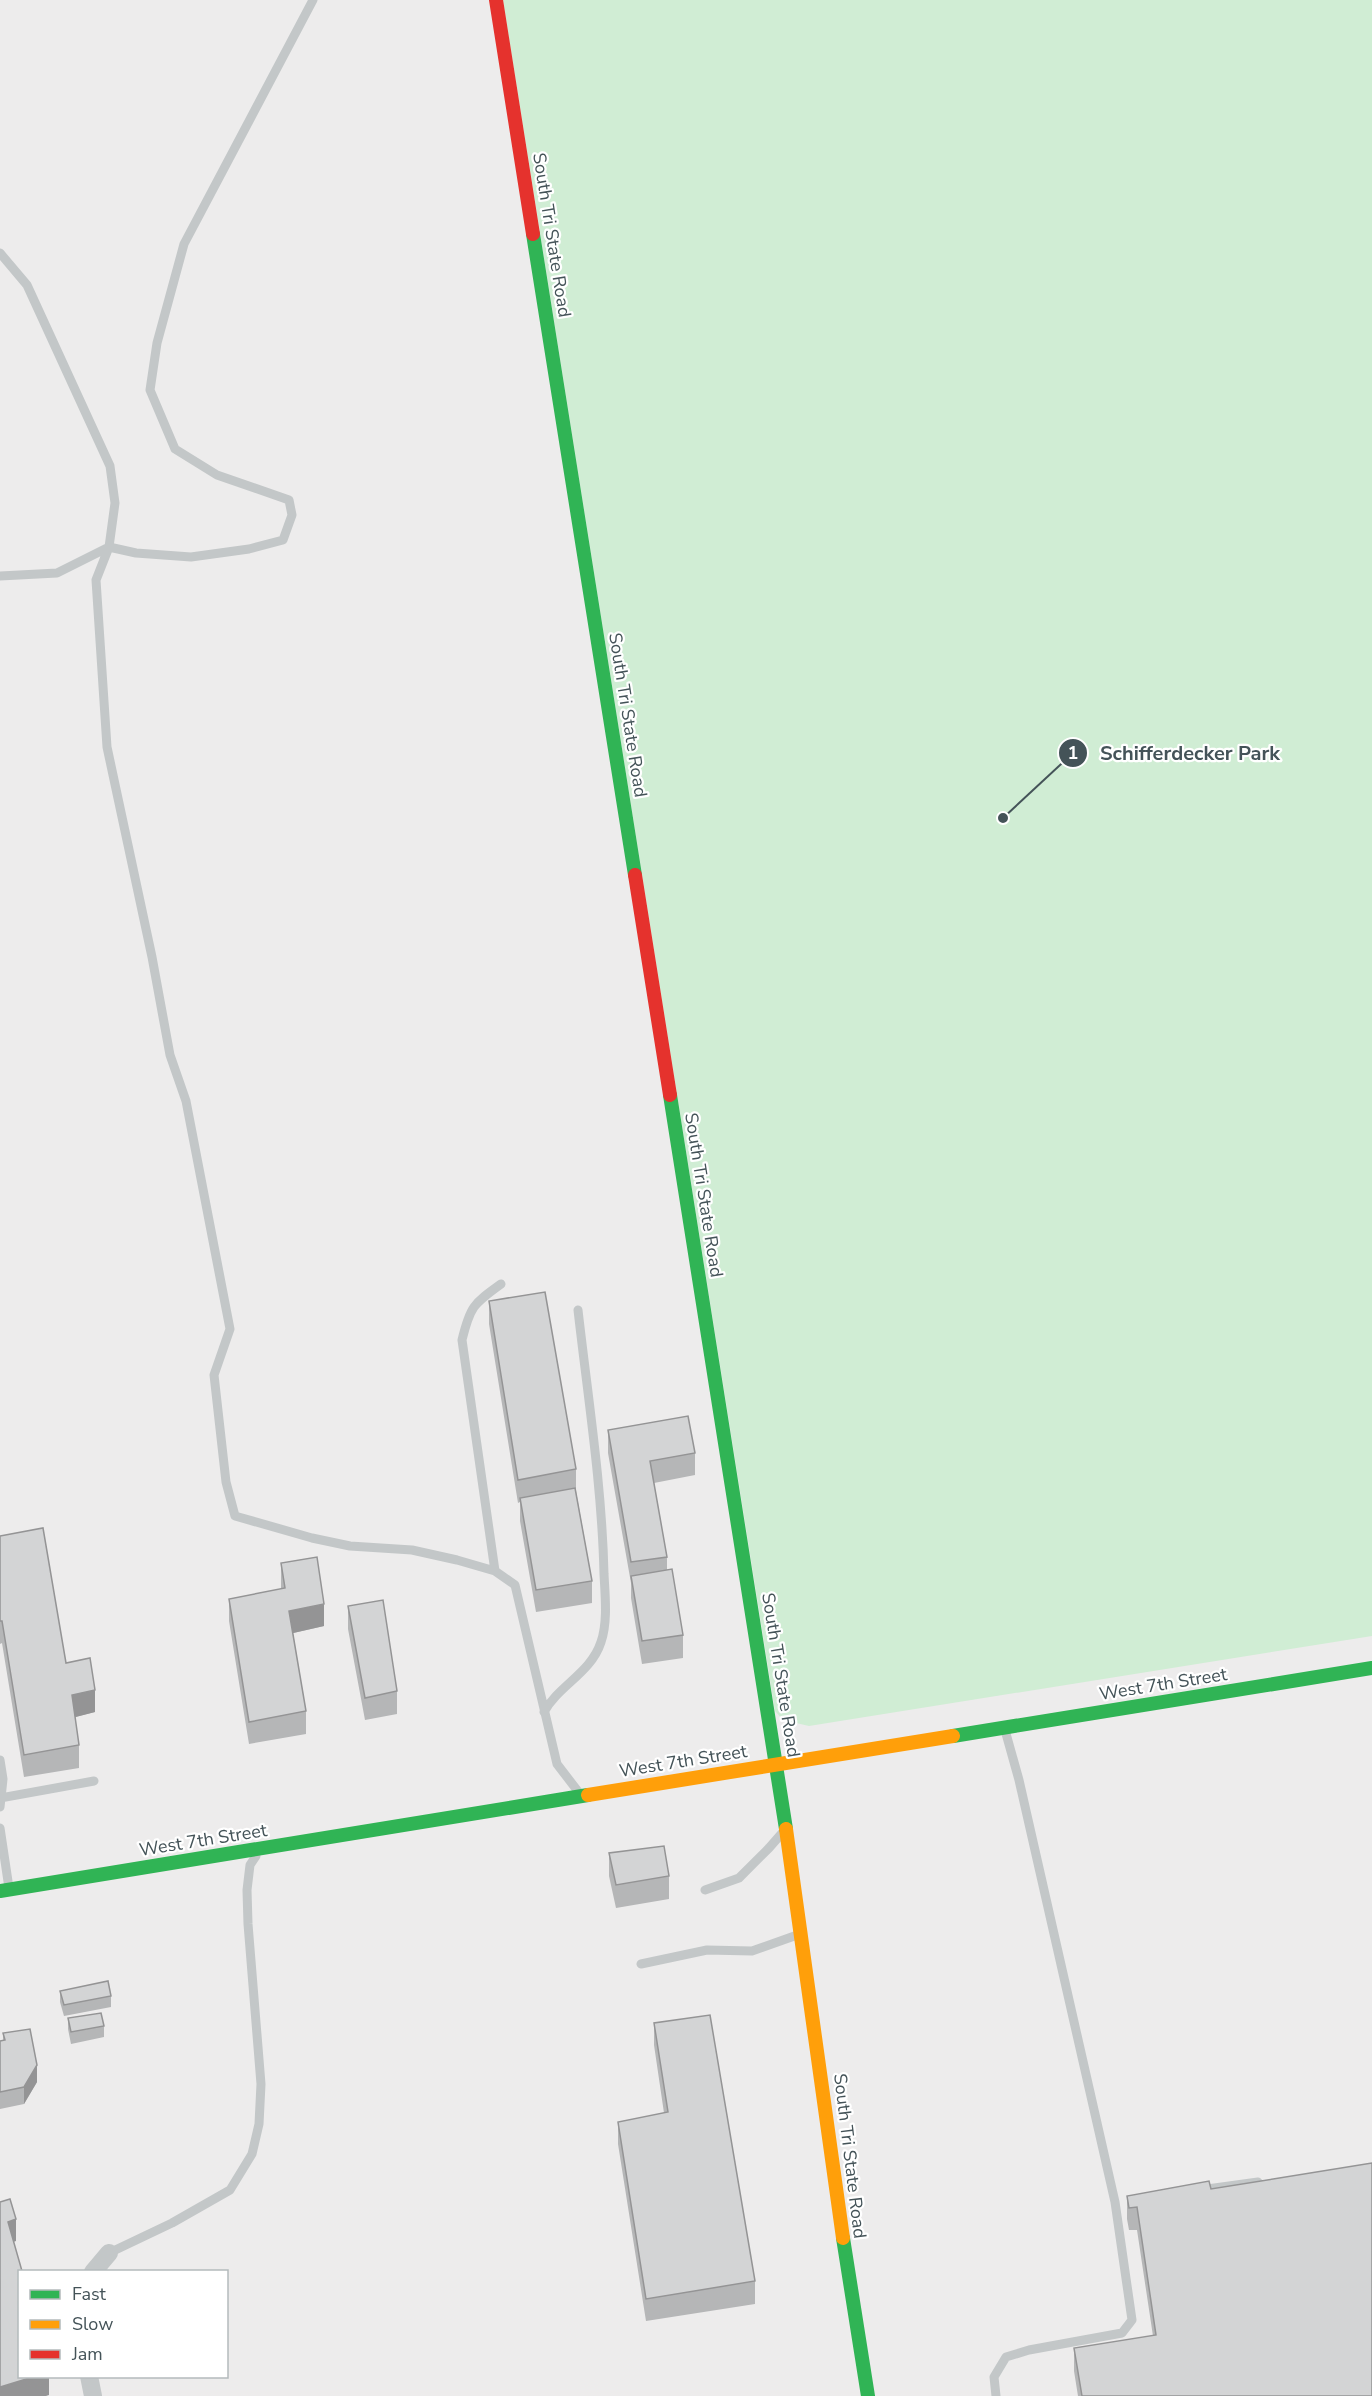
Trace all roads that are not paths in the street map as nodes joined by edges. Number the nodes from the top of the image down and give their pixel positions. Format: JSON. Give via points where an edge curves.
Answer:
{"nodes":[{"id":1,"x":313,"y":0,"type":"edge"},
{"id":2,"x":496,"y":0,"type":"edge"},
{"id":3,"x":0,"y":253,"type":"edge"},
{"id":4,"x":110,"y":547,"type":"junction"},
{"id":5,"x":0,"y":576,"type":"edge"},
{"id":6,"x":501,"y":1284,"type":"dead end"},
{"id":7,"x":578,"y":1310,"type":"dead end"},
{"id":8,"x":495,"y":1571,"type":"junction"},
{"id":9,"x":1372,"y":1668,"type":"edge"},
{"id":10,"x":544,"y":1712,"type":"junction"},
{"id":11,"x":1005,"y":1727,"type":"junction"},
{"id":12,"x":0,"y":1760,"type":"edge"},
{"id":13,"x":777,"y":1764,"type":"junction"},
{"id":14,"x":94,"y":1781,"type":"dead end"},
{"id":15,"x":582,"y":1796,"type":"junction"},
{"id":16,"x":0,"y":1801,"type":"edge"},
{"id":17,"x":786,"y":1827,"type":"junction"},
{"id":18,"x":0,"y":1828,"type":"edge"},
{"id":19,"x":261,"y":1849,"type":"junction"},
{"id":20,"x":705,"y":1890,"type":"dead end"},
{"id":21,"x":4,"y":1891,"type":"edge"},
{"id":22,"x":802,"y":1933,"type":"junction"},
{"id":23,"x":641,"y":1964,"type":"dead end"},
{"id":24,"x":1267,"y":2180,"type":"edge"},
{"id":25,"x":1185,"y":2192,"type":"edge"},
{"id":26,"x":1127,"y":2200,"type":"edge"},
{"id":27,"x":1115,"y":2202,"type":"junction"},
{"id":28,"x":109,"y":2253,"type":"joint"},
{"id":29,"x":94,"y":2270,"type":"edge"},
{"id":30,"x":89,"y":2378,"type":"edge"},
{"id":31,"x":93,"y":2396,"type":"edge"},
{"id":32,"x":868,"y":2396,"type":"edge"},
{"id":33,"x":996,"y":2396,"type":"edge"}],
"edges":[{"from":1,"to":4,"type":"lane","via":[[184,244],[162,321],[150,390],[175,449],[217,475],[289,500],[292,515],[283,540],[190,557]]},
{"from":2,"to":13,"type":"street","name":"South Tri State Road"},
{"from":3,"to":4,"type":"lane","via":[[27,285],[110,466],[115,503]]},
{"from":4,"to":5,"type":"lane","via":[[57,573]]},
{"from":4,"to":8,"type":"lane","via":[[96,580],[107,747],[170,1055],[186,1101],[230,1329],[214,1375],[226,1482],[236,1516],[312,1538],[350,1546],[412,1550]]},
{"from":6,"to":8,"type":"lane","via":[[478,1300],[468,1314],[462,1340]]},
{"from":7,"to":10,"type":"lane","via":[[603,1532],[605,1610],[602,1641],[590,1664],[551,1699]]},
{"from":8,"to":10,"type":"lane","via":[[515,1585]]},
{"from":9,"to":11,"type":"street","name":"West 7th Street"},
{"from":10,"to":15,"type":"lane","via":[[557,1764]]},
{"from":11,"to":13,"type":"street","name":"West 7th Street"},
{"from":11,"to":27,"type":"lane"},
{"from":12,"to":16,"type":"lane"},
{"from":13,"to":15,"type":"street","name":"West 7th Street"},
{"from":13,"to":17,"type":"street","name":"South Tri State Road"},
{"from":14,"to":16,"type":"lane"},
{"from":15,"to":19,"type":"street","name":"West 7th Street"},
{"from":17,"to":20,"type":"lane","via":[[739,1878]]},
{"from":17,"to":22,"type":"street","name":"South Tri State Road"},
{"from":18,"to":21,"type":"lane"},
{"from":19,"to":21,"type":"street","name":"West 7th Street"},
{"from":19,"to":28,"type":"lane","via":[[250,1865],[247,1890],[261,2084],[259,2124],[252,2154],[230,2190]]},
{"from":22,"to":23,"type":"lane","via":[[752,1951],[707,1950]]},
{"from":22,"to":32,"type":"street","name":"South Tri State Road","via":[[849,2284]]},
{"from":24,"to":25,"type":"lane"},
{"from":26,"to":27,"type":"lane"},
{"from":27,"to":33,"type":"lane","via":[[1131,2320],[1122,2333],[1006,2358],[994,2377]]},
{"from":28,"to":29,"type":"street"},
{"from":30,"to":31,"type":"street"}]}
